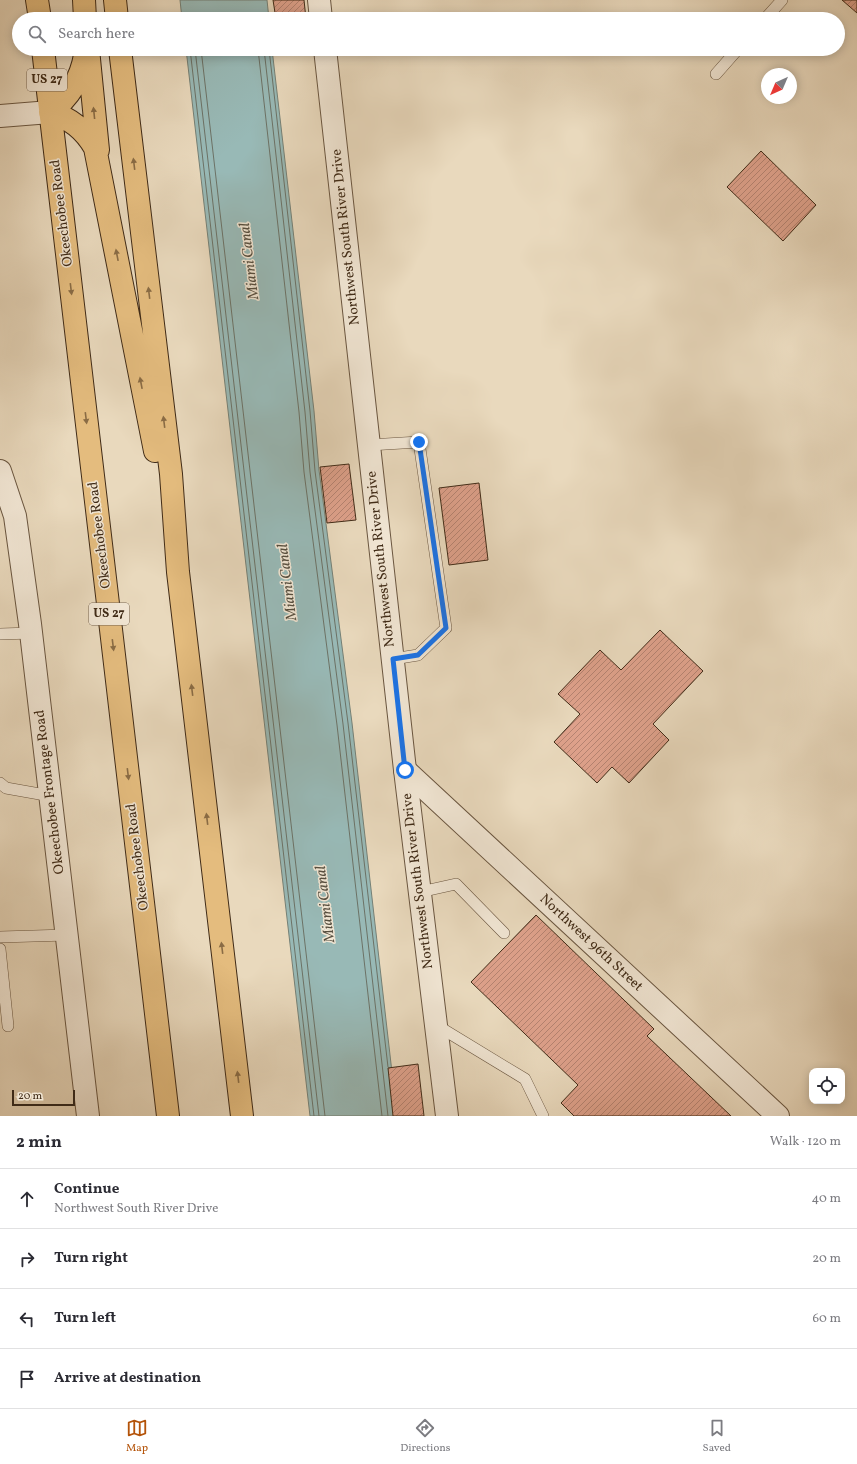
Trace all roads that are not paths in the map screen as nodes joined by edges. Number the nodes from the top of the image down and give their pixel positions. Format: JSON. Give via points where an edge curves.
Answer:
{"nodes":[{"id":1,"x":37,"y":0,"type":"edge"},
{"id":2,"x":84,"y":0,"type":"edge"},
{"id":3,"x":115,"y":0,"type":"edge"},
{"id":4,"x":319,"y":0,"type":"edge"},
{"id":5,"x":782,"y":0,"type":"edge"},
{"id":6,"x":39,"y":12,"type":"edge"},
{"id":7,"x":85,"y":12,"type":"edge"},
{"id":8,"x":116,"y":12,"type":"edge"},
{"id":9,"x":320,"y":12,"type":"edge"},
{"id":10,"x":771,"y":12,"type":"edge"},
{"id":11,"x":44,"y":56,"type":"edge"},
{"id":12,"x":86,"y":56,"type":"edge"},
{"id":13,"x":88,"y":56,"type":"edge"},
{"id":14,"x":121,"y":56,"type":"edge"},
{"id":15,"x":326,"y":56,"type":"edge"},
{"id":16,"x":732,"y":56,"type":"edge"},
{"id":17,"x":716,"y":74,"type":"dead end"},
{"id":18,"x":50,"y":112,"type":"junction"},
{"id":19,"x":0,"y":116,"type":"edge"},
{"id":20,"x":100,"y":166,"type":"junction"},
{"id":21,"x":369,"y":445,"type":"junction"},
{"id":22,"x":0,"y":471,"type":"edge"},
{"id":23,"x":178,"y":572,"type":"junction"},
{"id":24,"x":32,"y":633,"type":"junction"},
{"id":25,"x":0,"y":634,"type":"edge"},
{"id":26,"x":393,"y":659,"type":"junction"},
{"id":27,"x":405,"y":770,"type":"junction"},
{"id":28,"x":0,"y":783,"type":"edge"},
{"id":29,"x":51,"y":796,"type":"junction"},
{"id":30,"x":420,"y":892,"type":"junction"},
{"id":31,"x":504,"y":933,"type":"dead end"},
{"id":32,"x":67,"y":935,"type":"junction"},
{"id":33,"x":0,"y":936,"type":"edge"},
{"id":34,"x":0,"y":949,"type":"edge"},
{"id":35,"x":436,"y":1025,"type":"junction"},
{"id":36,"x":8,"y":1026,"type":"dead end"},
{"id":37,"x":88,"y":1116,"type":"edge"},
{"id":38,"x":168,"y":1116,"type":"edge"},
{"id":39,"x":242,"y":1116,"type":"edge"},
{"id":40,"x":447,"y":1116,"type":"edge"},
{"id":41,"x":543,"y":1116,"type":"edge"},
{"id":42,"x":778,"y":1116,"type":"edge"}],
"edges":[{"from":1,"to":6,"type":"highway"},
{"from":2,"to":7,"type":"highway"},
{"from":3,"to":8,"type":"highway"},
{"from":4,"to":9,"type":"street"},
{"from":5,"to":10,"type":"lane"},
{"from":11,"to":18,"type":"highway","name":"Okeechobee Road","number":"US 27"},
{"from":12,"to":18,"type":"highway","via":[[75,85],[62,103]]},
{"from":20,"to":13,"type":"highway","one_way":true},
{"from":23,"to":14,"type":"highway","one_way":true,"via":[[170,474]]},
{"from":15,"to":21,"type":"street","name":"Northwest South River Drive"},
{"from":16,"to":17,"type":"lane"},
{"from":18,"to":19,"type":"street"},
{"from":18,"to":20,"type":"highway","via":[[69,120],[89,137]]},
{"from":18,"to":38,"type":"highway","name":"Okeechobee Road","number":"US 27","one_way":true},
{"from":23,"to":20,"type":"highway","one_way":true},
{"from":21,"to":26,"type":"street","name":"Northwest South River Drive"},
{"from":21,"to":26,"type":"lane","via":[[419,442],[446,628],[418,655]]},
{"from":22,"to":24,"type":"street","name":"Okeechobee Frontage Road","via":[[15,516]]},
{"from":39,"to":23,"type":"highway","one_way":true},
{"from":24,"to":25,"type":"lane"},
{"from":24,"to":29,"type":"street","name":"Okeechobee Frontage Road"},
{"from":26,"to":27,"type":"street","name":"Northwest South River Drive"},
{"from":27,"to":30,"type":"street","name":"Northwest South River Drive"},
{"from":27,"to":42,"type":"street","name":"Northwest 96th Street"},
{"from":28,"to":29,"type":"lane","via":[[6,788]]},
{"from":29,"to":32,"type":"street","name":"Okeechobee Frontage Road"},
{"from":30,"to":31,"type":"lane","via":[[456,884]]},
{"from":30,"to":35,"type":"street","name":"Northwest South River Drive"},
{"from":32,"to":33,"type":"lane"},
{"from":32,"to":37,"type":"street","name":"Okeechobee Frontage Road"},
{"from":34,"to":36,"type":"lane"},
{"from":35,"to":40,"type":"street","name":"Northwest South River Drive"},
{"from":35,"to":41,"type":"lane","via":[[525,1079]]}]}
